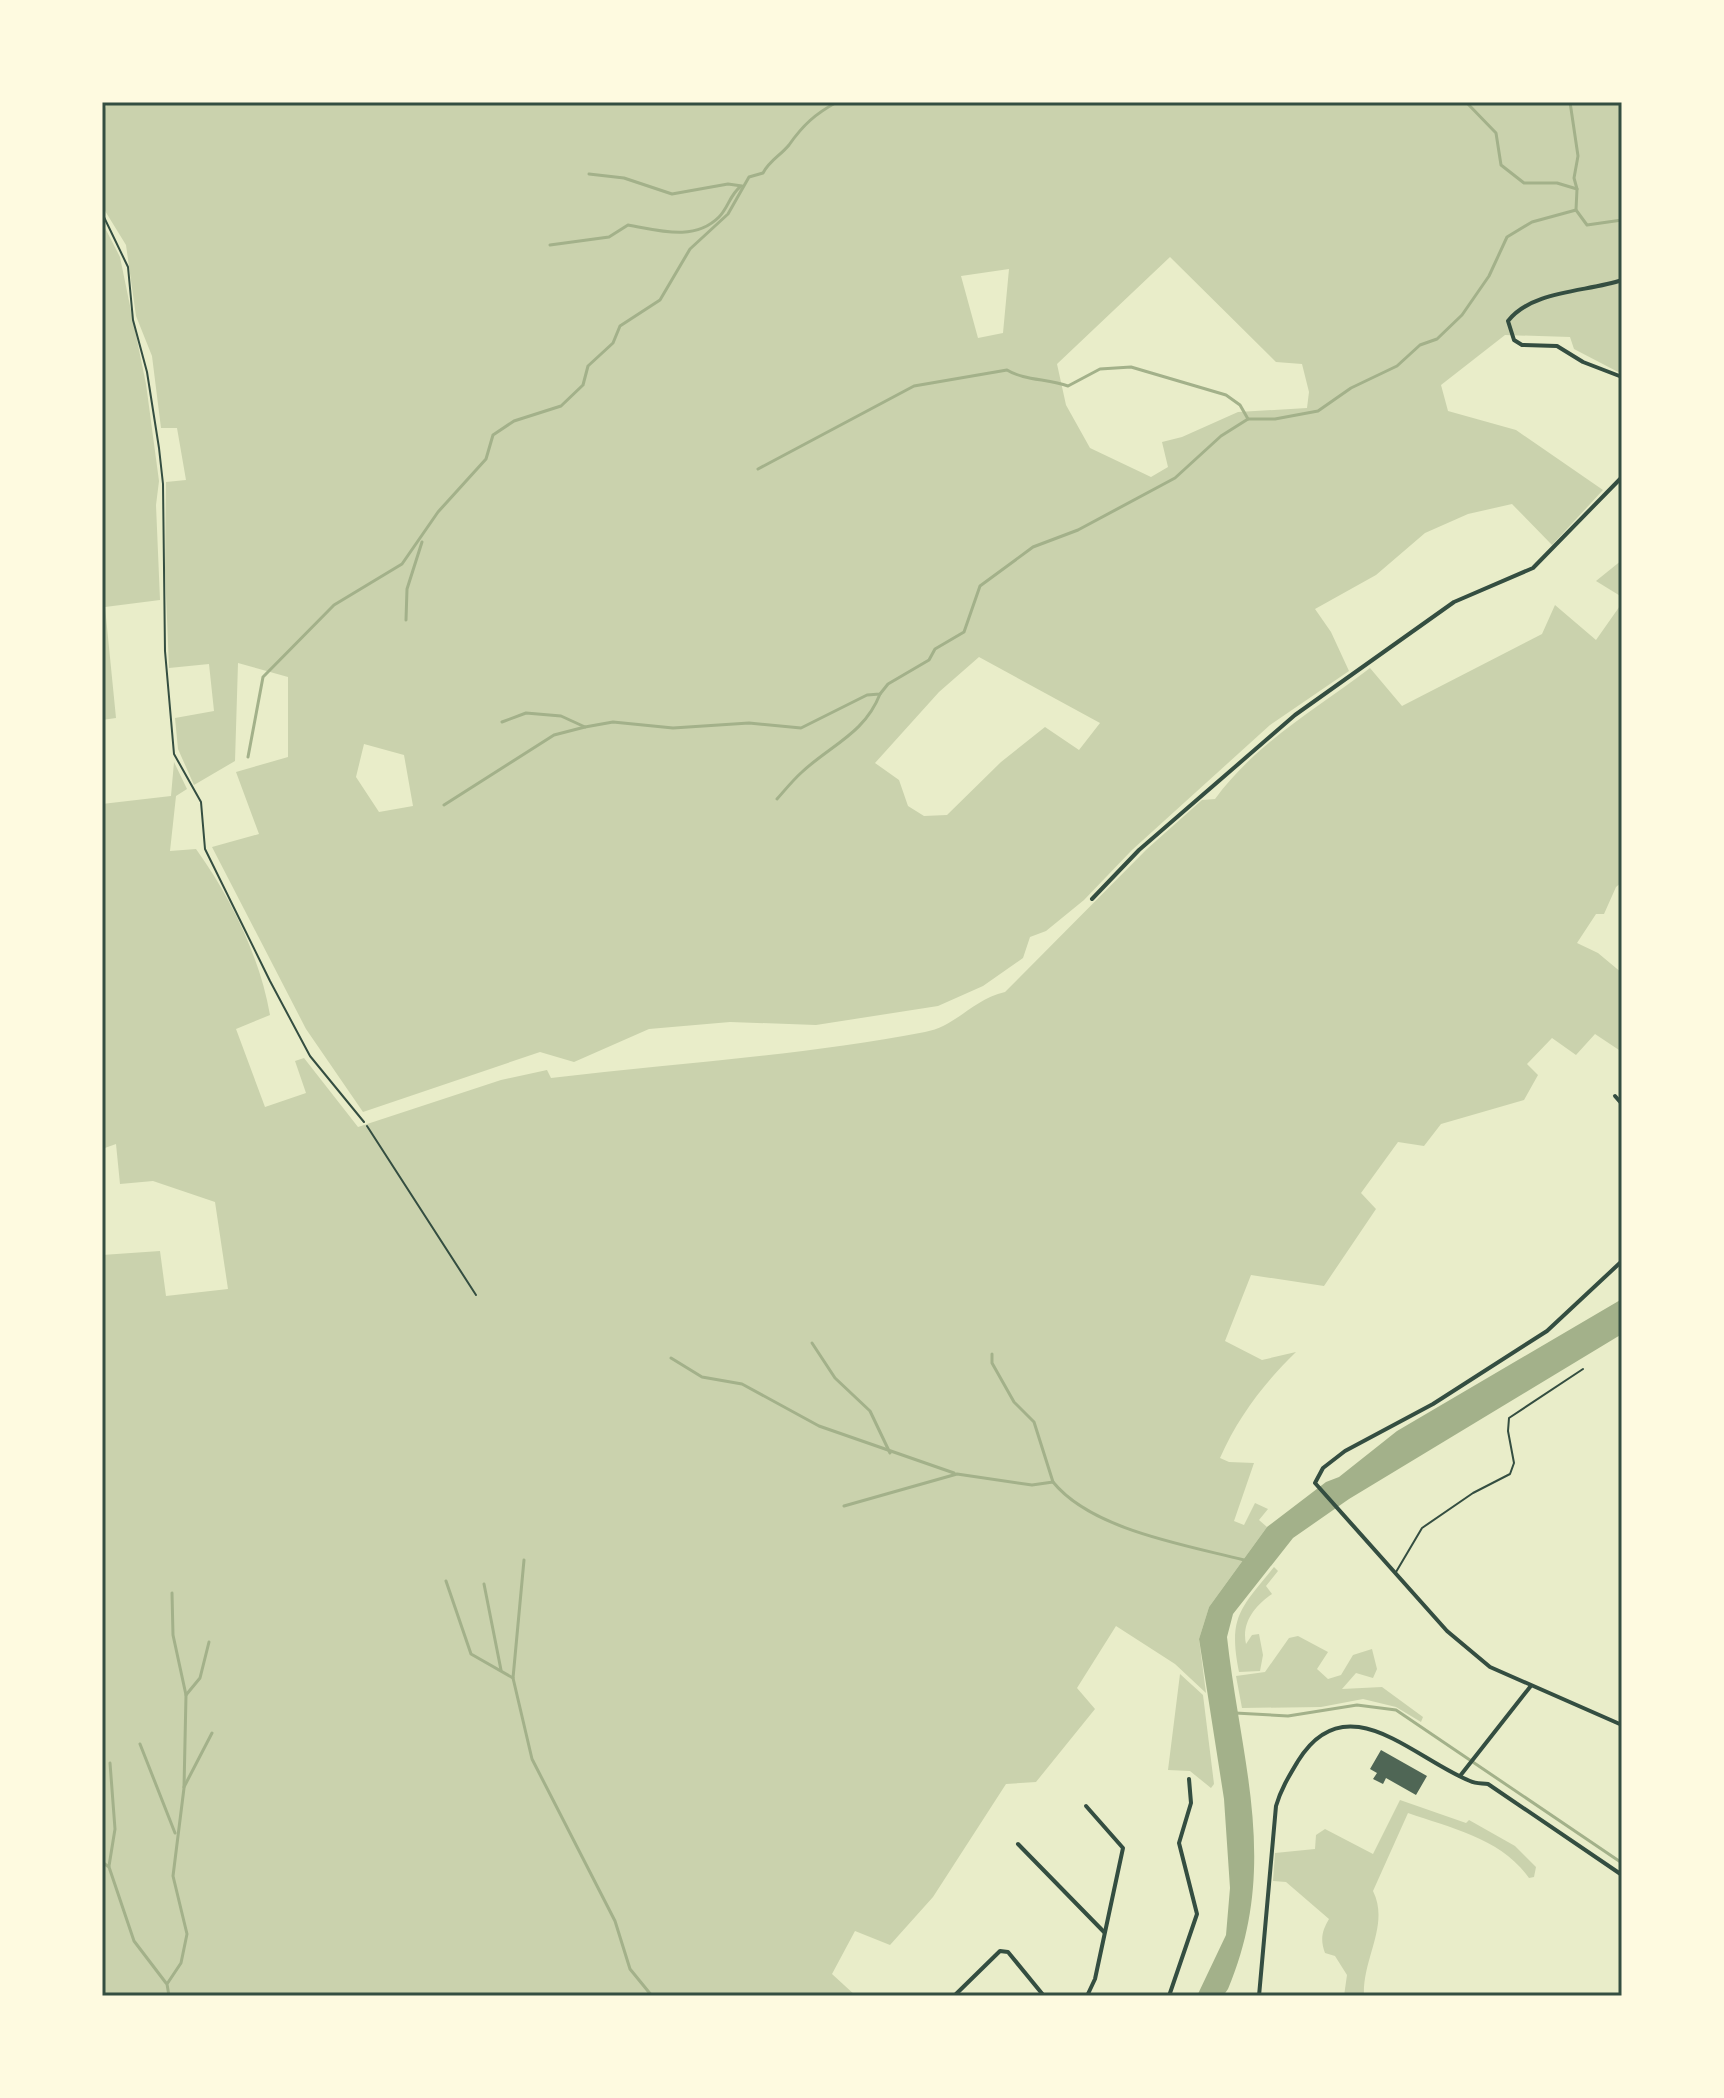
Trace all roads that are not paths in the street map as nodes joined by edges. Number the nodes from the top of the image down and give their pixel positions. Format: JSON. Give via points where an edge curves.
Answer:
{"nodes":[{"id":1,"x":102,"y":213,"type":"edge"},
{"id":2,"x":1622,"y":280,"type":"edge"},
{"id":3,"x":1622,"y":377,"type":"edge"},
{"id":4,"x":1622,"y":477,"type":"edge"},
{"id":5,"x":1092,"y":899,"type":"dead end"},
{"id":6,"x":1615,"y":1096,"type":"dead end"},
{"id":7,"x":1622,"y":1104,"type":"edge"},
{"id":8,"x":364,"y":1122,"type":"road end"},
{"id":9,"x":1622,"y":1261,"type":"edge"},
{"id":10,"x":1583,"y":1369,"type":"dead end"},
{"id":11,"x":1395,"y":1573,"type":"junction"},
{"id":12,"x":1530,"y":1687,"type":"junction"},
{"id":13,"x":1622,"y":1725,"type":"edge"},
{"id":14,"x":1460,"y":1776,"type":"junction"},
{"id":15,"x":1189,"y":1779,"type":"dead end"},
{"id":16,"x":1086,"y":1806,"type":"dead end"},
{"id":17,"x":1018,"y":1844,"type":"dead end"},
{"id":18,"x":1622,"y":1875,"type":"edge"},
{"id":19,"x":1104,"y":1932,"type":"junction"},
{"id":20,"x":954,"y":1996,"type":"edge"},
{"id":21,"x":1044,"y":1996,"type":"edge"},
{"id":22,"x":1087,"y":1996,"type":"edge"},
{"id":23,"x":1169,"y":1996,"type":"edge"},
{"id":24,"x":1259,"y":1996,"type":"edge"}],
"edges":[{"from":1,"to":8,"type":"lane","via":[[128,267],[133,320],[159,448],[174,754],[201,802],[205,849],[257,956],[310,1056]]},
{"from":2,"to":3,"type":"street","via":[[1563,292],[1517,310],[1508,321],[1514,340],[1522,345],[1557,346]]},
{"from":4,"to":5,"type":"street","via":[[1539,564],[1454,602],[1284,723],[1139,850]]},
{"from":6,"to":7,"type":"street"},
{"from":9,"to":11,"type":"street","via":[[1564,1318],[1521,1350],[1336,1457],[1318,1476],[1315,1483]]},
{"from":10,"to":11,"type":"lane","via":[[1509,1418],[1514,1463],[1510,1474],[1422,1528]]},
{"from":11,"to":12,"type":"street","via":[[1447,1631],[1490,1667]]},
{"from":12,"to":13,"type":"street"},
{"from":12,"to":14,"type":"street"},
{"from":14,"to":18,"type":"street","via":[[1488,1784]]},
{"from":14,"to":24,"type":"street","via":[[1389,1735],[1358,1727],[1328,1729],[1307,1746],[1276,1806]]},
{"from":15,"to":23,"type":"street","via":[[1191,1803],[1179,1843],[1197,1914]]},
{"from":16,"to":19,"type":"street","via":[[1123,1848]]},
{"from":17,"to":19,"type":"street"},
{"from":19,"to":22,"type":"street"},
{"from":20,"to":21,"type":"street","via":[[1000,1951],[1008,1952]]}]}
